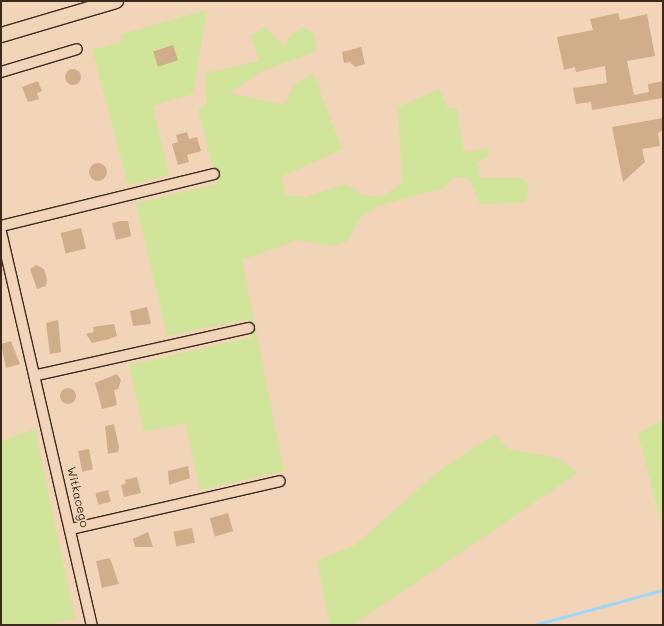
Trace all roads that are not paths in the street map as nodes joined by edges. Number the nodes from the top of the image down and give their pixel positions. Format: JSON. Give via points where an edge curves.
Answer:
{"nodes":[{"id":1,"x":116,"y":1,"type":"edge"},
{"id":2,"x":1,"y":35,"type":"edge"},
{"id":3,"x":77,"y":49,"type":"dead end"},
{"id":4,"x":1,"y":72,"type":"edge"},
{"id":5,"x":214,"y":174,"type":"dead end"},
{"id":6,"x":1,"y":226,"type":"edge"},
{"id":7,"x":1,"y":232,"type":"edge"},
{"id":8,"x":249,"y":328,"type":"dead end"},
{"id":9,"x":37,"y":375,"type":"junction"},
{"id":10,"x":280,"y":481,"type":"dead end"},
{"id":11,"x":71,"y":529,"type":"junction"},
{"id":12,"x":92,"y":625,"type":"edge"}],
"edges":[{"from":1,"to":2,"type":"main road"},
{"from":3,"to":4,"type":"street"},
{"from":5,"to":6,"type":"street"},
{"from":7,"to":9,"type":"street","name":"Witkacego"},
{"from":8,"to":9,"type":"street"},
{"from":9,"to":11,"type":"street","name":"Witkacego"},
{"from":10,"to":11,"type":"street"},
{"from":11,"to":12,"type":"street","name":"Witkacego"}]}
